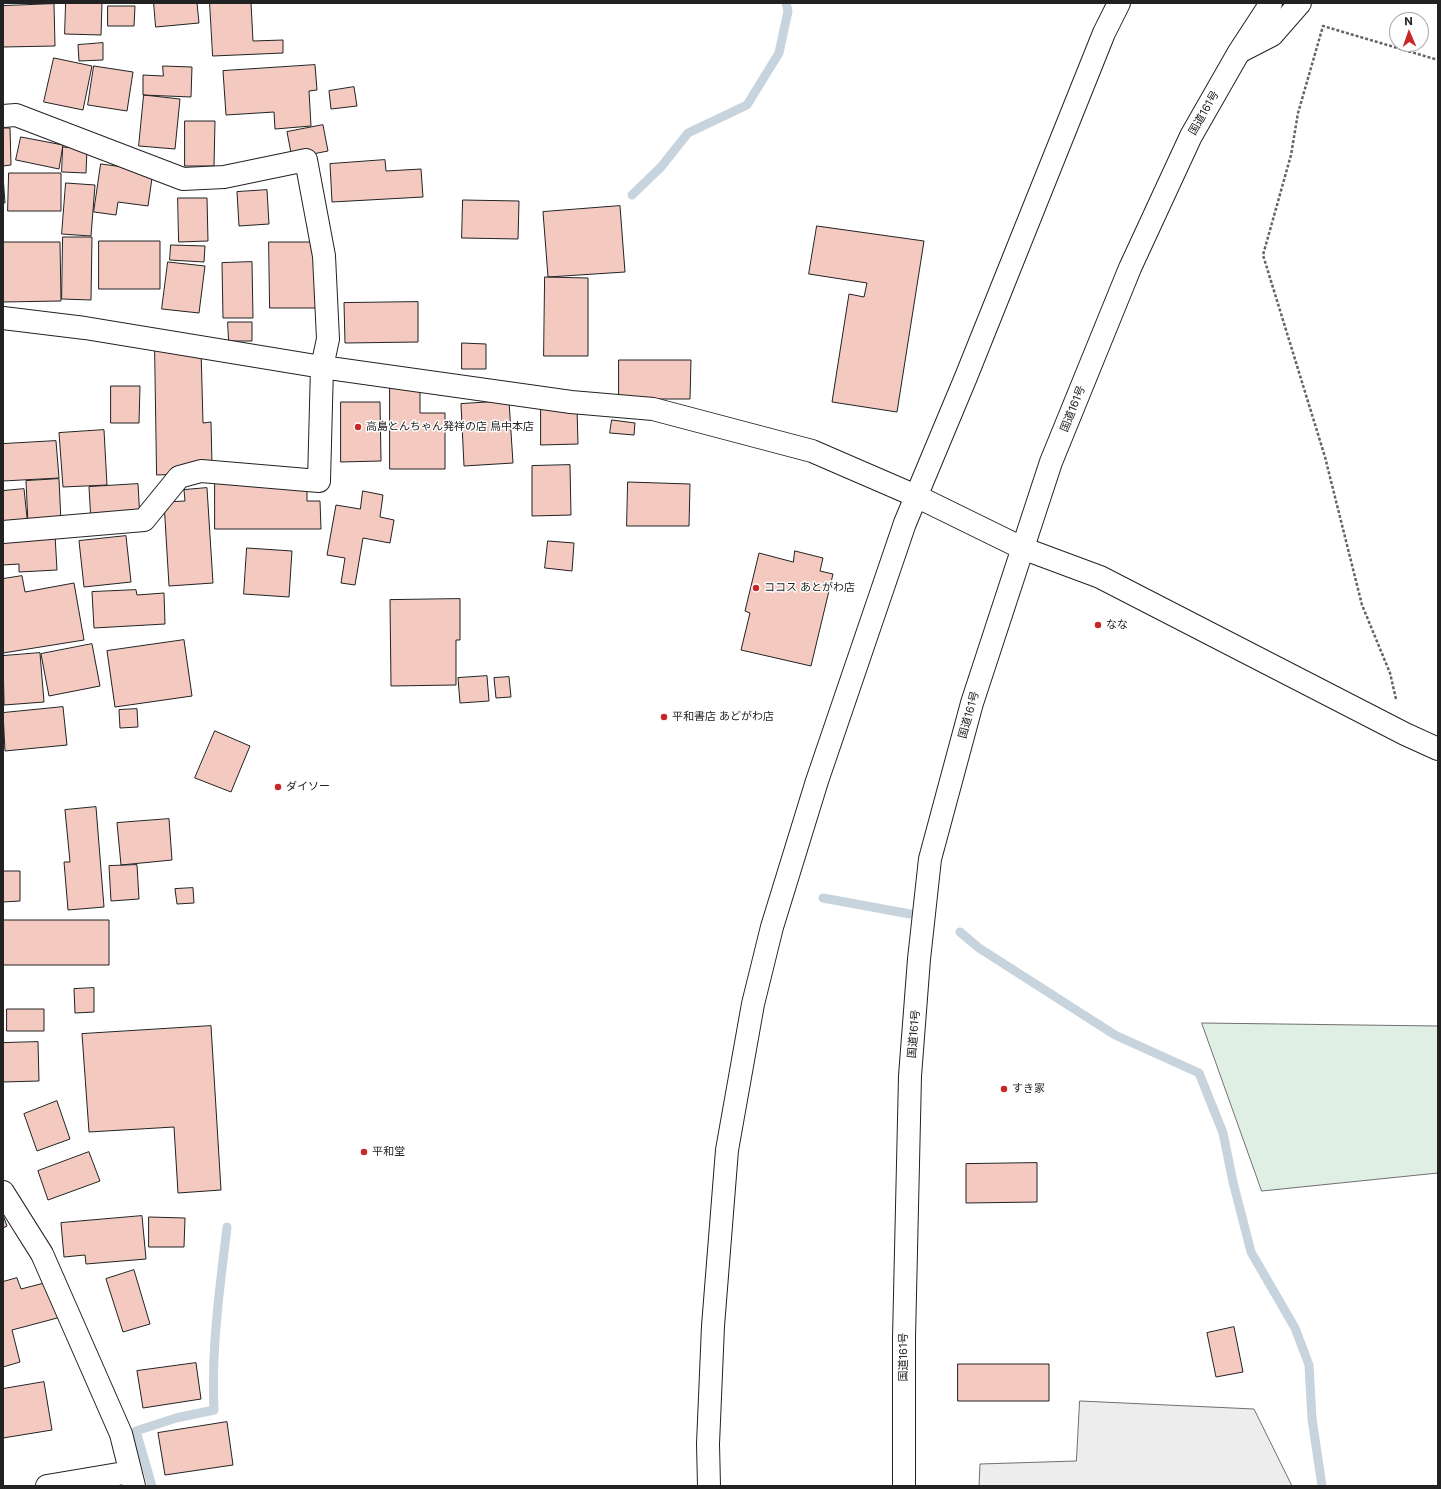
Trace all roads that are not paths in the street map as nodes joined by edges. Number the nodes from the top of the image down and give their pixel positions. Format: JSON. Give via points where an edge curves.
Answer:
{"nodes":[{"id":1,"x":1119,"y":3,"type":"edge"},
{"id":2,"x":1271,"y":3,"type":"edge"},
{"id":3,"x":1300,"y":3,"type":"edge"},
{"id":4,"x":1239,"y":52,"type":"junction"},
{"id":5,"x":3,"y":116,"type":"edge"},
{"id":6,"x":3,"y":318,"type":"edge"},
{"id":7,"x":322,"y":367,"type":"junction"},
{"id":8,"x":916,"y":496,"type":"junction"},
{"id":9,"x":3,"y":532,"type":"edge"},
{"id":10,"x":1022,"y":548,"type":"junction"},
{"id":11,"x":1438,"y":749,"type":"edge"},
{"id":12,"x":3,"y":1192,"type":"edge"},
{"id":13,"x":132,"y":1479,"type":"edge"},
{"id":14,"x":47,"y":1486,"type":"edge"},
{"id":15,"x":709,"y":1486,"type":"edge"},
{"id":16,"x":904,"y":1486,"type":"edge"}],
"edges":[{"from":1,"to":8,"type":"main road","via":[[1104,33]]},
{"from":2,"to":4,"type":"main road","name":"国道161号"},
{"from":3,"to":4,"type":"main road","via":[[1272,35]]},
{"from":4,"to":10,"type":"main road","name":"国道161号","via":[[1191,136],[1130,268],[1051,462]]},
{"from":5,"to":7,"type":"main road","via":[[16,115],[183,179],[224,177],[306,160],[324,256],[328,339]]},
{"from":6,"to":7,"type":"main road","via":[[85,328]]},
{"from":7,"to":8,"type":"main road","via":[[571,402],[653,409],[812,451]]},
{"from":7,"to":9,"type":"main road","via":[[319,481],[201,471],[179,477],[144,520]]},
{"from":8,"to":10,"type":"main road"},
{"from":8,"to":15,"type":"main road","via":[[817,782],[772,927],[753,1004],[727,1150],[713,1326],[708,1444]]},
{"from":10,"to":11,"type":"main road","via":[[1100,577]]},
{"from":10,"to":16,"type":"main road","name":"国道161号","via":[[972,703],[930,859],[910,1076],[904,1338]]},
{"from":12,"to":13,"type":"main road","via":[[42,1254],[121,1434]]},
{"from":13,"to":14,"type":"main road"}]}
